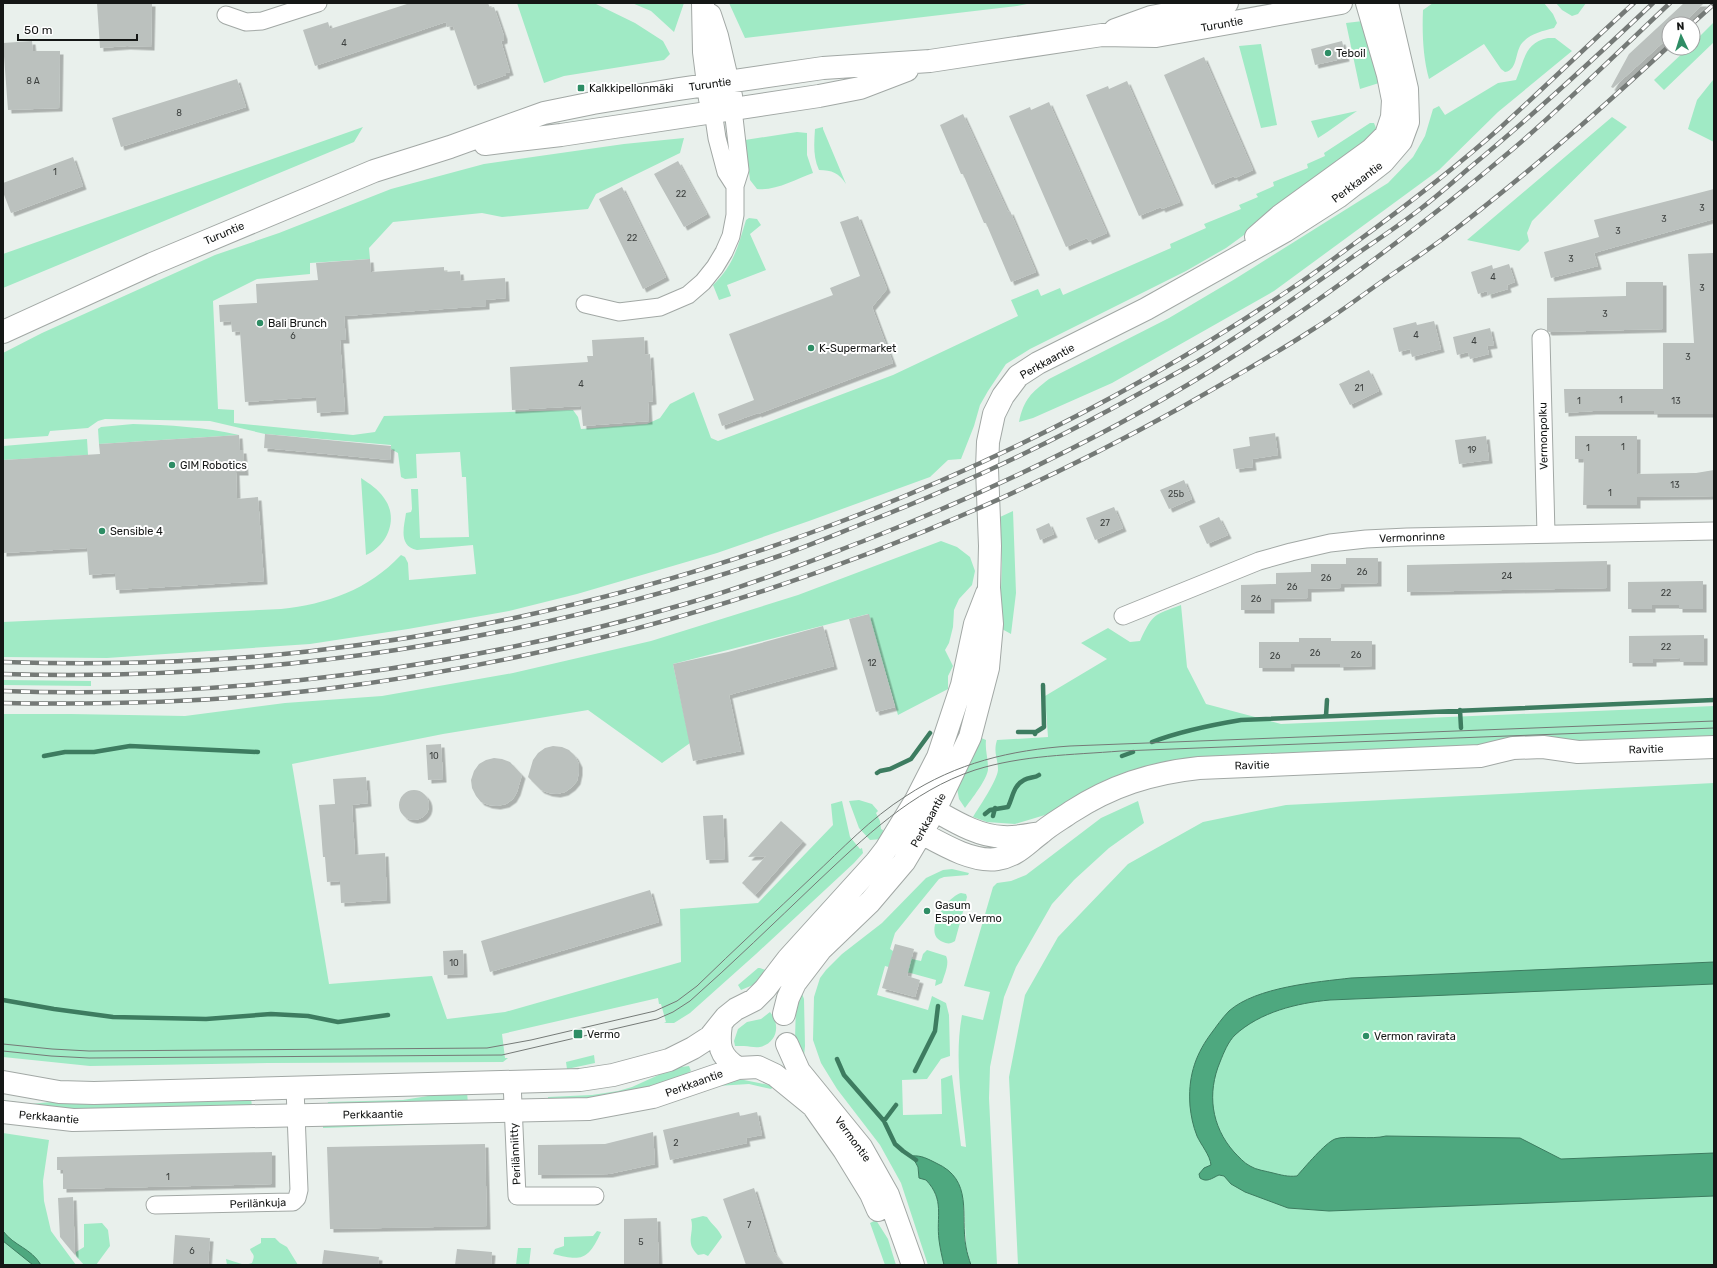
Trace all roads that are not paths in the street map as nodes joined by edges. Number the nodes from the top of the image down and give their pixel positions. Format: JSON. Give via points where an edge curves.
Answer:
{"nodes":[{"id":1,"x":318,"y":3,"type":"edge"},
{"id":2,"x":703,"y":3,"type":"edge"},
{"id":3,"x":706,"y":3,"type":"edge"},
{"id":4,"x":1226,"y":3,"type":"edge"},
{"id":5,"x":1341,"y":3,"type":"edge"},
{"id":6,"x":1367,"y":3,"type":"edge"},
{"id":7,"x":1387,"y":3,"type":"edge"},
{"id":8,"x":226,"y":15,"type":"dead end"},
{"id":9,"x":1102,"y":35,"type":"junction"},
{"id":10,"x":930,"y":61,"type":"junction"},
{"id":11,"x":718,"y":83,"type":"junction"},
{"id":12,"x":723,"y":110,"type":"junction"},
{"id":13,"x":450,"y":148,"type":"junction"},
{"id":14,"x":1226,"y":263,"type":"junction"},
{"id":15,"x":585,"y":304,"type":"dead end"},
{"id":16,"x":3,"y":332,"type":"edge"},
{"id":17,"x":1541,"y":338,"type":"dead end"},
{"id":18,"x":1714,"y":531,"type":"edge"},
{"id":19,"x":1546,"y":534,"type":"junction"},
{"id":20,"x":989,"y":588,"type":"junction"},
{"id":21,"x":1123,"y":616,"type":"dead end"},
{"id":22,"x":1714,"y":747,"type":"edge"},
{"id":23,"x":916,"y":800,"type":"junction"},
{"id":24,"x":935,"y":810,"type":"junction"},
{"id":25,"x":902,"y":822,"type":"junction"},
{"id":26,"x":1040,"y":833,"type":"junction"},
{"id":27,"x":922,"y":834,"type":"junction"},
{"id":28,"x":754,"y":1000,"type":"junction"},
{"id":29,"x":784,"y":1014,"type":"junction"},
{"id":30,"x":721,"y":1024,"type":"junction"},
{"id":31,"x":787,"y":1044,"type":"junction"},
{"id":32,"x":748,"y":1067,"type":"junction"},
{"id":33,"x":3,"y":1082,"type":"edge"},
{"id":34,"x":512,"y":1082,"type":"junction"},
{"id":35,"x":295,"y":1088,"type":"junction"},
{"id":36,"x":513,"y":1110,"type":"junction"},
{"id":37,"x":3,"y":1112,"type":"edge"},
{"id":38,"x":296,"y":1116,"type":"junction"},
{"id":39,"x":595,"y":1196,"type":"dead end"},
{"id":40,"x":155,"y":1205,"type":"dead end"},
{"id":41,"x":898,"y":1265,"type":"edge"},
{"id":42,"x":912,"y":1265,"type":"edge"}],
"edges":[{"from":1,"to":8,"type":"street","via":[[262,21],[246,22]]},
{"from":2,"to":11,"type":"main road","via":[[703,45]]},
{"from":3,"to":11,"type":"main road"},
{"from":4,"to":9,"type":"main road","name":"Turuntie","via":[[1151,17]]},
{"from":5,"to":9,"type":"main road","name":"Turuntie","via":[[1156,36]]},
{"from":6,"to":14,"type":"main road","name":"Perkkaantie","via":[[1393,100],[1392,117],[1386,135],[1371,150],[1280,216]]},
{"from":7,"to":14,"type":"main road","name":"Perkkaantie","via":[[1409,101],[1408,122],[1401,141],[1383,162],[1338,197],[1285,231]]},
{"from":9,"to":10,"type":"main road","name":"Turuntie"},
{"from":10,"to":11,"type":"main road","name":"Turuntie","via":[[823,68]]},
{"from":10,"to":12,"type":"main road","name":"Turuntie","via":[[860,88]]},
{"from":11,"to":12,"type":"main road"},
{"from":11,"to":13,"type":"main road","name":"Turuntie","via":[[544,113]]},
{"from":12,"to":13,"type":"main road","name":"Turuntie","via":[[561,135]]},
{"from":12,"to":15,"type":"street","via":[[740,170],[735,186],[735,215],[731,236],[715,267],[688,295],[660,307],[619,312]]},
{"from":13,"to":16,"type":"main road","name":"Turuntie","via":[[374,171],[152,264]]},
{"from":14,"to":20,"type":"main road","name":"Perkkaantie","via":[[1146,309],[1038,363],[1018,376],[1003,396],[994,414],[986,469],[990,546]]},
{"from":17,"to":19,"type":"street","name":"Vermonpolku"},
{"from":18,"to":19,"type":"street","name":"Vermonrinne"},
{"from":19,"to":21,"type":"street","name":"Vermonrinne","via":[[1384,538],[1330,543],[1259,561]]},
{"from":20,"to":23,"type":"main road","name":"Perkkaantie","via":[[975,624],[962,685],[938,757]]},
{"from":20,"to":24,"type":"main road","name":"Perkkaantie","via":[[992,624],[988,668],[970,737]]},
{"from":22,"to":26,"type":"main road","name":"Ravitie","via":[[1578,752],[1543,747],[1513,748],[1480,756],[1169,771],[1117,787]]},
{"from":23,"to":24,"type":"main road","name":"Ravitie"},
{"from":23,"to":25,"type":"main road","name":"Perkkaantie"},
{"from":24,"to":26,"type":"main road","name":"Ravitie","via":[[988,836]]},
{"from":24,"to":27,"type":"main road","name":"Perkkaantie"},
{"from":25,"to":27,"type":"main road","name":"Ravitie"},
{"from":25,"to":28,"type":"main road","name":"Perkkaantie","via":[[876,862]]},
{"from":26,"to":27,"type":"main road","name":"Ravitie","via":[[1019,851],[997,859],[984,859],[965,854]]},
{"from":27,"to":29,"type":"main road","name":"Perkkaantie","via":[[897,872],[821,949],[795,983]]},
{"from":28,"to":29,"type":"main road","via":[[779,1007]]},
{"from":28,"to":30,"type":"main road","via":[[736,1009]]},
{"from":29,"to":31,"type":"main road","via":[[788,1026]]},
{"from":30,"to":32,"type":"main road","via":[[719,1036],[722,1053],[728,1062]]},
{"from":30,"to":34,"type":"main road","via":[[710,1037],[693,1048],[642,1069],[580,1080]]},
{"from":31,"to":32,"type":"main road","via":[[777,1054]]},
{"from":31,"to":42,"type":"main road","name":"Vermontie","via":[[799,1071],[861,1147],[869,1161],[888,1195]]},
{"from":32,"to":36,"type":"main road","name":"Perkkaantie","via":[[653,1098],[627,1103],[589,1109]]},
{"from":32,"to":41,"type":"main road","name":"Vermontie","via":[[775,1075],[813,1106],[871,1194],[890,1237]]},
{"from":33,"to":35,"type":"main road","via":[[59,1092]]},
{"from":34,"to":35,"type":"main road"},
{"from":34,"to":36,"type":"street","name":"Perilänniitty"},
{"from":35,"to":38,"type":"street","name":"Perilänkuja"},
{"from":36,"to":38,"type":"main road","name":"Perkkaantie"},
{"from":36,"to":39,"type":"street","name":"Perilänniitty","via":[[517,1196]]},
{"from":37,"to":38,"type":"main road","name":"Perkkaantie","via":[[72,1120]]},
{"from":38,"to":40,"type":"street","name":"Perilänkuja","via":[[299,1190],[293,1202]]}]}
